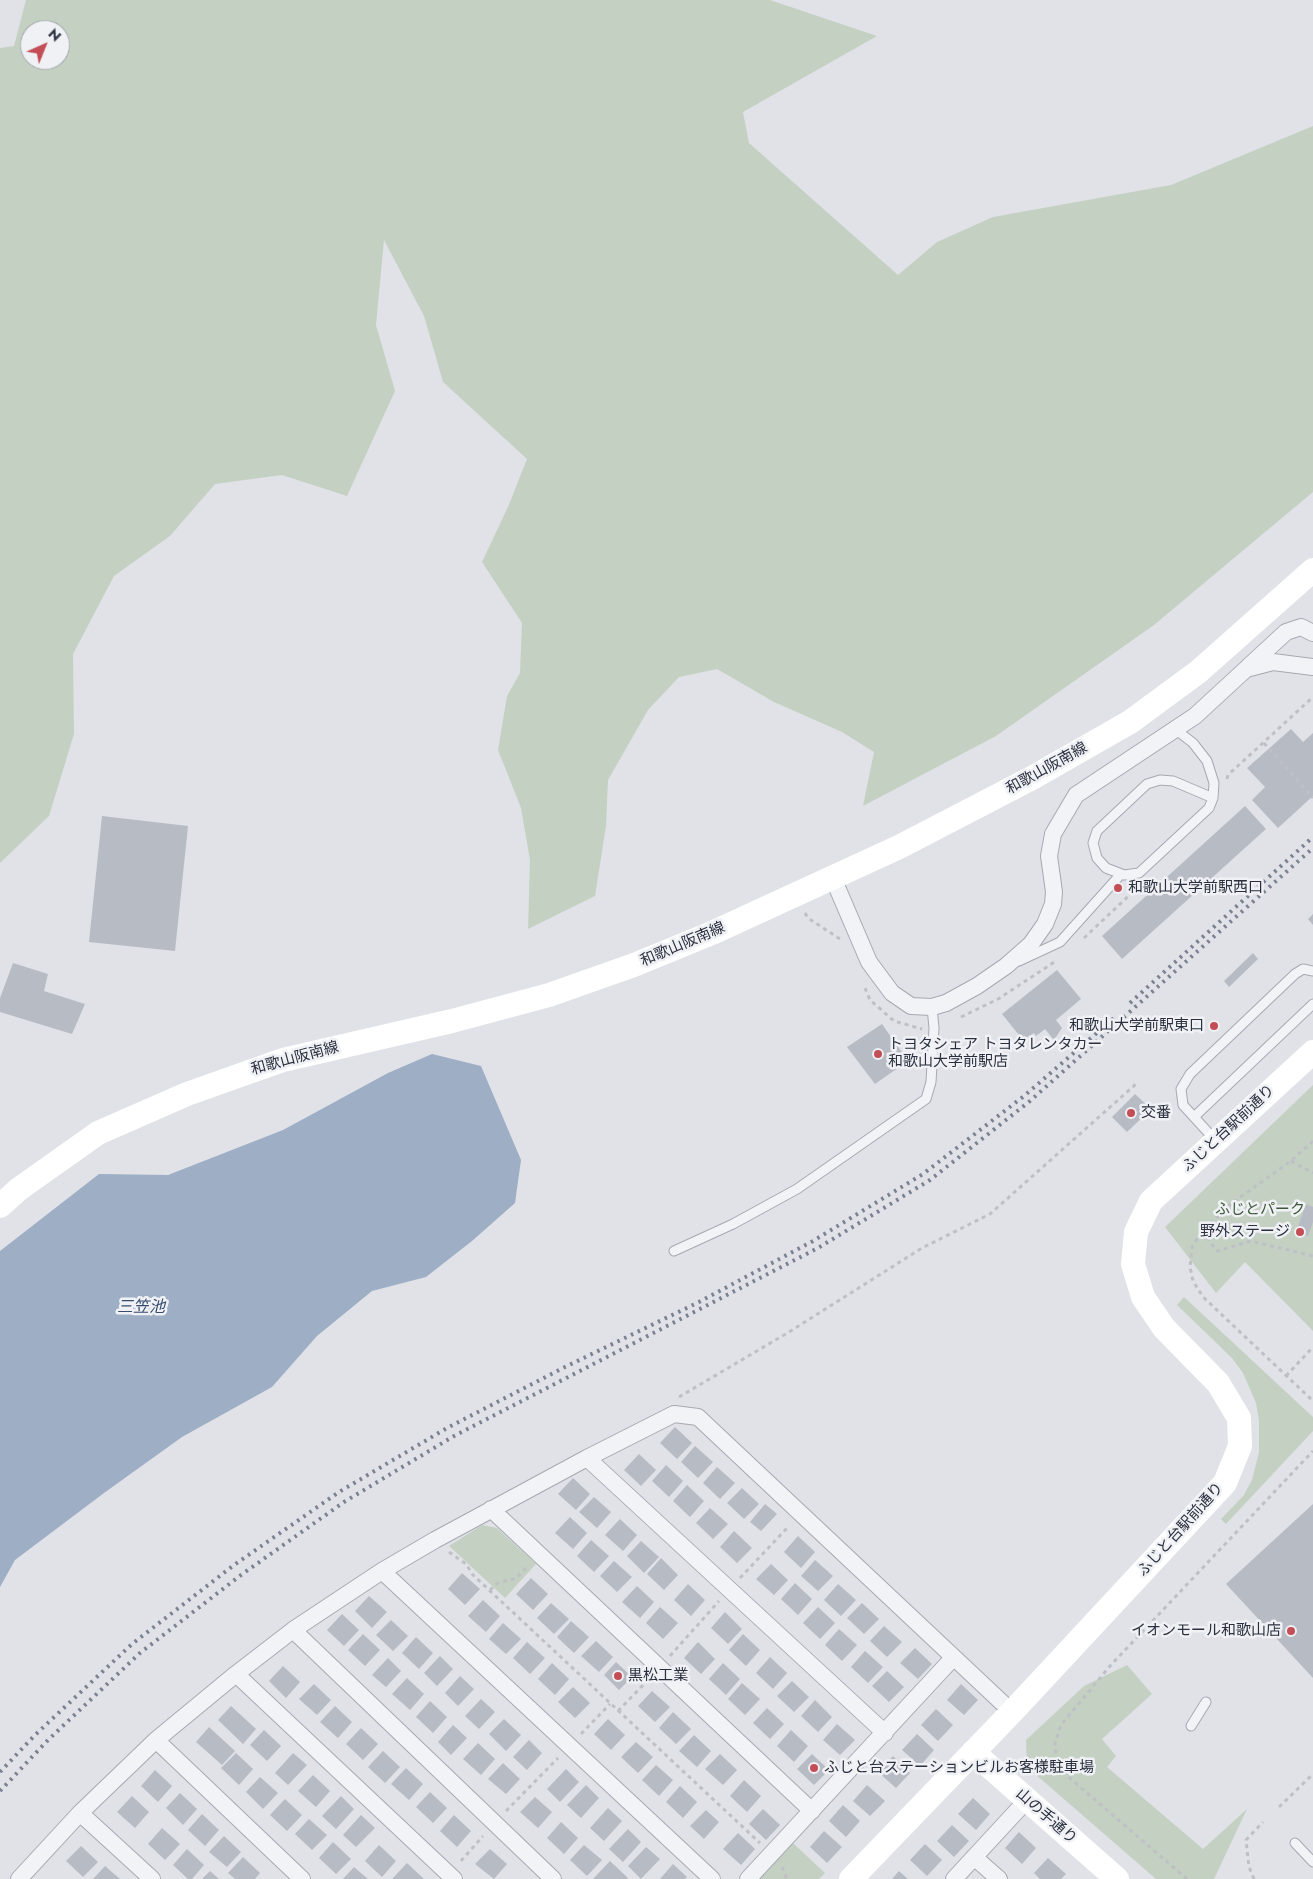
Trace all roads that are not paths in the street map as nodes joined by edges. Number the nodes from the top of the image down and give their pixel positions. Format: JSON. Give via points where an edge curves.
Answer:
{"nodes":[{"id":1,"x":1313,"y":570,"type":"edge"},
{"id":2,"x":1313,"y":633,"type":"edge"},
{"id":3,"x":1311,"y":664,"type":"edge"},
{"id":4,"x":1246,"y":669,"type":"junction"},
{"id":5,"x":1175,"y":729,"type":"junction"},
{"id":6,"x":1213,"y":798,"type":"junction"},
{"id":7,"x":1121,"y":874,"type":"junction"},
{"id":8,"x":833,"y":878,"type":"junction"},
{"id":9,"x":1006,"y":966,"type":"junction"},
{"id":10,"x":1313,"y":971,"type":"edge"},
{"id":11,"x":1313,"y":1004,"type":"edge"},
{"id":12,"x":932,"y":1007,"type":"junction"},
{"id":13,"x":1313,"y":1052,"type":"edge"},
{"id":14,"x":1194,"y":1117,"type":"junction"},
{"id":15,"x":1217,"y":1142,"type":"junction"},
{"id":16,"x":0,"y":1206,"type":"edge"},
{"id":17,"x":674,"y":1251,"type":"dead end"},
{"id":18,"x":587,"y":1458,"type":"junction"},
{"id":19,"x":491,"y":1509,"type":"junction"},
{"id":20,"x":382,"y":1571,"type":"junction"},
{"id":21,"x":293,"y":1630,"type":"junction"},
{"id":22,"x":954,"y":1658,"type":"junction"},
{"id":23,"x":236,"y":1674,"type":"junction"},
{"id":24,"x":1206,"y":1702,"type":"dead end"},
{"id":25,"x":1012,"y":1712,"type":"junction"},
{"id":26,"x":1191,"y":1726,"type":"dead end"},
{"id":27,"x":885,"y":1733,"type":"junction"},
{"id":28,"x":156,"y":1740,"type":"junction"},
{"id":29,"x":972,"y":1752,"type":"junction"},
{"id":30,"x":1026,"y":1800,"type":"junction"},
{"id":31,"x":812,"y":1811,"type":"junction"},
{"id":32,"x":80,"y":1812,"type":"junction"},
{"id":33,"x":1295,"y":1843,"type":"dead end"},
{"id":34,"x":974,"y":1858,"type":"junction"},
{"id":35,"x":1313,"y":1862,"type":"edge"},
{"id":36,"x":452,"y":1877,"type":"edge"},
{"id":37,"x":19,"y":1879,"type":"edge"},
{"id":38,"x":152,"y":1879,"type":"edge"},
{"id":39,"x":302,"y":1879,"type":"edge"},
{"id":40,"x":553,"y":1879,"type":"edge"},
{"id":41,"x":712,"y":1879,"type":"edge"},
{"id":42,"x":748,"y":1879,"type":"edge"},
{"id":43,"x":851,"y":1879,"type":"edge"},
{"id":44,"x":954,"y":1879,"type":"edge"},
{"id":45,"x":999,"y":1879,"type":"edge"},
{"id":46,"x":1117,"y":1879,"type":"edge"}],
"edges":[{"from":1,"to":8,"type":"main road","name":"和歌山阪南線","via":[[1198,672],[1130,722],[1032,778]]},
{"from":2,"to":4,"type":"street","via":[[1301,627],[1286,632]]},
{"from":3,"to":4,"type":"street","via":[[1273,662]]},
{"from":4,"to":5,"type":"street","via":[[1195,716]]},
{"from":5,"to":6,"type":"lane","via":[[1194,743],[1207,762],[1214,783]]},
{"from":5,"to":9,"type":"street","via":[[1076,795],[1054,834],[1049,856],[1054,898],[1045,924],[1031,944]]},
{"from":6,"to":7,"type":"lane","via":[[1209,808],[1139,873]]},
{"from":6,"to":7,"type":"lane","via":[[1173,781],[1147,784],[1097,831],[1093,843],[1097,858],[1106,868]]},
{"from":7,"to":9,"type":"lane","via":[[1060,942]]},
{"from":8,"to":12,"type":"street","via":[[869,962],[892,993],[911,1006]]},
{"from":8,"to":16,"type":"main road","name":"和歌山阪南線","via":[[634,965],[549,995],[283,1060],[187,1094],[98,1133]]},
{"from":9,"to":12,"type":"street","via":[[977,986]]},
{"from":10,"to":14,"type":"lane","via":[[1302,969],[1294,974],[1190,1074],[1181,1089],[1183,1105]]},
{"from":11,"to":14,"type":"lane"},
{"from":12,"to":17,"type":"lane","via":[[932,1082],[926,1099],[797,1189]]},
{"from":13,"to":15,"type":"main road","name":"ふじと台駅前通り"},
{"from":14,"to":15,"type":"lane"},
{"from":15,"to":25,"type":"main road","name":"ふじと台駅前通り","via":[[1151,1201],[1136,1232],[1133,1264],[1143,1297],[1164,1328],[1218,1383],[1239,1418],[1240,1446],[1225,1484]]},
{"from":18,"to":19,"type":"street"},
{"from":18,"to":22,"type":"street","via":[[674,1414],[698,1417]]},
{"from":18,"to":27,"type":"street"},
{"from":19,"to":20,"type":"street"},
{"from":19,"to":31,"type":"street"},
{"from":20,"to":21,"type":"street"},
{"from":20,"to":41,"type":"street"},
{"from":21,"to":23,"type":"street"},
{"from":21,"to":40,"type":"street"},
{"from":22,"to":25,"type":"street"},
{"from":22,"to":27,"type":"street"},
{"from":23,"to":28,"type":"street"},
{"from":23,"to":36,"type":"street"},
{"from":24,"to":26,"type":"lane"},
{"from":25,"to":29,"type":"main road"},
{"from":27,"to":31,"type":"street"},
{"from":28,"to":32,"type":"street"},
{"from":28,"to":39,"type":"street"},
{"from":29,"to":30,"type":"main road","name":"山の手通り"},
{"from":29,"to":43,"type":"main road"},
{"from":30,"to":34,"type":"street"},
{"from":30,"to":46,"type":"main road","name":"山の手通り"},
{"from":31,"to":42,"type":"street"},
{"from":32,"to":37,"type":"street"},
{"from":32,"to":38,"type":"street"},
{"from":33,"to":35,"type":"lane"},
{"from":34,"to":44,"type":"street"},
{"from":34,"to":45,"type":"street"}]}
